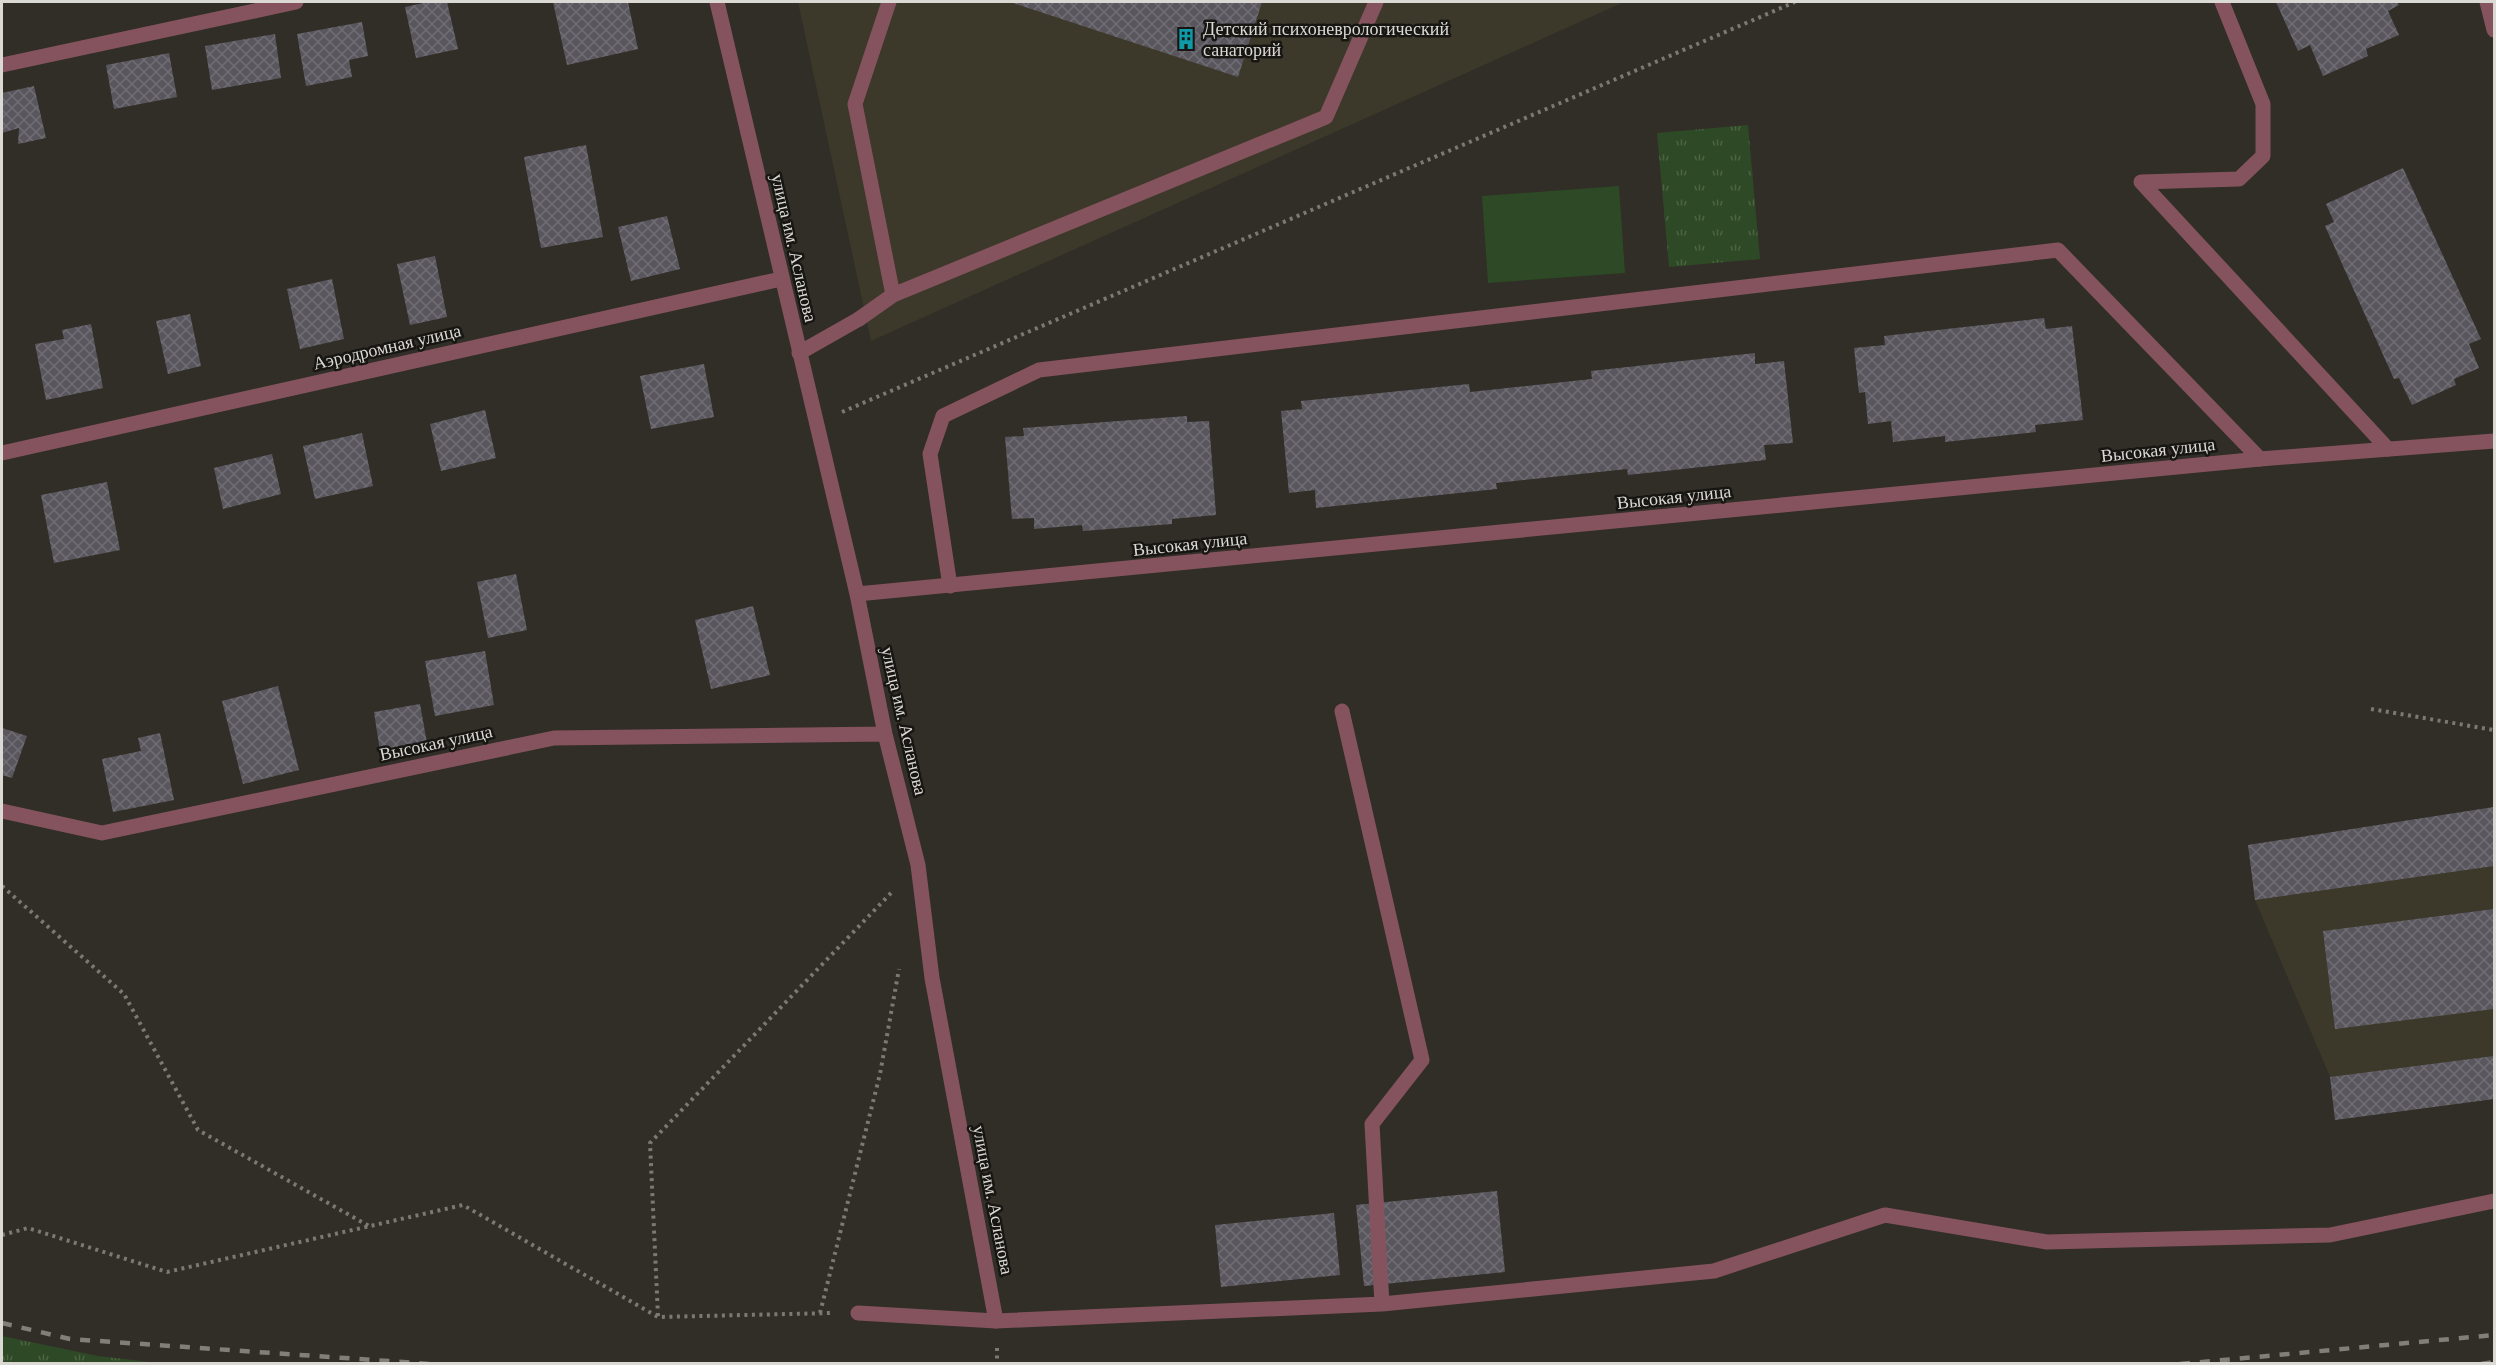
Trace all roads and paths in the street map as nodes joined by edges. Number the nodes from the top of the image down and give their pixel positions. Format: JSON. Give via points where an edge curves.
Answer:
{"nodes":[{"id":1,"x":296,"y":2,"type":"edge"},
{"id":2,"x":717,"y":2,"type":"edge"},
{"id":3,"x":889,"y":2,"type":"edge"},
{"id":4,"x":1376,"y":2,"type":"edge"},
{"id":5,"x":1795,"y":2,"type":"edge"},
{"id":6,"x":2222,"y":2,"type":"edge"},
{"id":7,"x":2487,"y":2,"type":"edge"},
{"id":8,"x":2494,"y":30,"type":"edge"},
{"id":9,"x":2,"y":65,"type":"edge"},
{"id":10,"x":781,"y":279,"type":"junction"},
{"id":11,"x":892,"y":295,"type":"junction"},
{"id":12,"x":799,"y":353,"type":"junction"},
{"id":13,"x":817,"y":423,"type":"junction"},
{"id":14,"x":2494,"y":441,"type":"edge"},
{"id":15,"x":2388,"y":449,"type":"junction"},
{"id":16,"x":2,"y":453,"type":"edge"},
{"id":17,"x":2260,"y":459,"type":"junction"},
{"id":18,"x":951,"y":586,"type":"junction"},
{"id":19,"x":857,"y":594,"type":"junction"},
{"id":20,"x":2371,"y":709,"type":"dead end"},
{"id":21,"x":1342,"y":711,"type":"dead end"},
{"id":22,"x":2494,"y":730,"type":"edge"},
{"id":23,"x":885,"y":734,"type":"junction"},
{"id":24,"x":2,"y":811,"type":"edge"},
{"id":25,"x":918,"y":865,"type":"junction"},
{"id":26,"x":2,"y":886,"type":"edge"},
{"id":27,"x":901,"y":958,"type":"dead end"},
{"id":28,"x":2494,"y":1201,"type":"edge"},
{"id":29,"x":370,"y":1226,"type":"junction"},
{"id":30,"x":2,"y":1235,"type":"edge"},
{"id":31,"x":1382,"y":1304,"type":"junction"},
{"id":32,"x":858,"y":1312,"type":"joint"},
{"id":33,"x":820,"y":1313,"type":"junction"},
{"id":34,"x":658,"y":1317,"type":"junction"},
{"id":35,"x":996,"y":1321,"type":"junction"}],
"edges":[{"from":1,"to":9,"type":"street"},
{"from":2,"to":10,"type":"street","name":"улица им. Асланова"},
{"from":3,"to":11,"type":"street","via":[[855,104]]},
{"from":4,"to":11,"type":"street","via":[[1326,117]]},
{"from":5,"to":13,"type":"path"},
{"from":6,"to":15,"type":"street","via":[[2263,104],[2263,156],[2239,178],[2141,182]]},
{"from":7,"to":8,"type":"street"},
{"from":10,"to":12,"type":"street","name":"улица им. Асланова"},
{"from":10,"to":16,"type":"street","name":"Аэродромная улица"},
{"from":11,"to":12,"type":"street"},
{"from":12,"to":13,"type":"street","name":"улица им. Асланова"},
{"from":13,"to":19,"type":"street","name":"улица им. Асланова"},
{"from":14,"to":15,"type":"street","name":"Высокая улица"},
{"from":15,"to":17,"type":"street","name":"Высокая улица"},
{"from":17,"to":18,"type":"street","name":"Высокая улица"},
{"from":17,"to":18,"type":"street","via":[[2058,250],[1039,370],[943,416],[930,454]]},
{"from":18,"to":19,"type":"street","name":"Высокая улица"},
{"from":19,"to":23,"type":"street","name":"улица им. Асланова"},
{"from":20,"to":22,"type":"path"},
{"from":21,"to":31,"type":"street","via":[[1422,1060],[1372,1124]]},
{"from":23,"to":24,"type":"street","name":"Высокая улица","via":[[554,738],[102,833]]},
{"from":23,"to":25,"type":"street","name":"улица им. Асланова"},
{"from":25,"to":34,"type":"path","via":[[650,1143]]},
{"from":25,"to":35,"type":"street","name":"улица им. Асланова","via":[[932,978]]},
{"from":26,"to":29,"type":"path","via":[[124,994],[198,1130]]},
{"from":27,"to":33,"type":"path","via":[[880,1074]]},
{"from":28,"to":31,"type":"street","via":[[2330,1235],[2046,1242],[1885,1215],[1714,1271]]},
{"from":29,"to":30,"type":"path","via":[[167,1272],[28,1228]]},
{"from":29,"to":34,"type":"path","via":[[463,1205]]},
{"from":31,"to":35,"type":"street"},
{"from":32,"to":33,"type":"path"},
{"from":32,"to":35,"type":"street"},
{"from":33,"to":34,"type":"path"}]}
